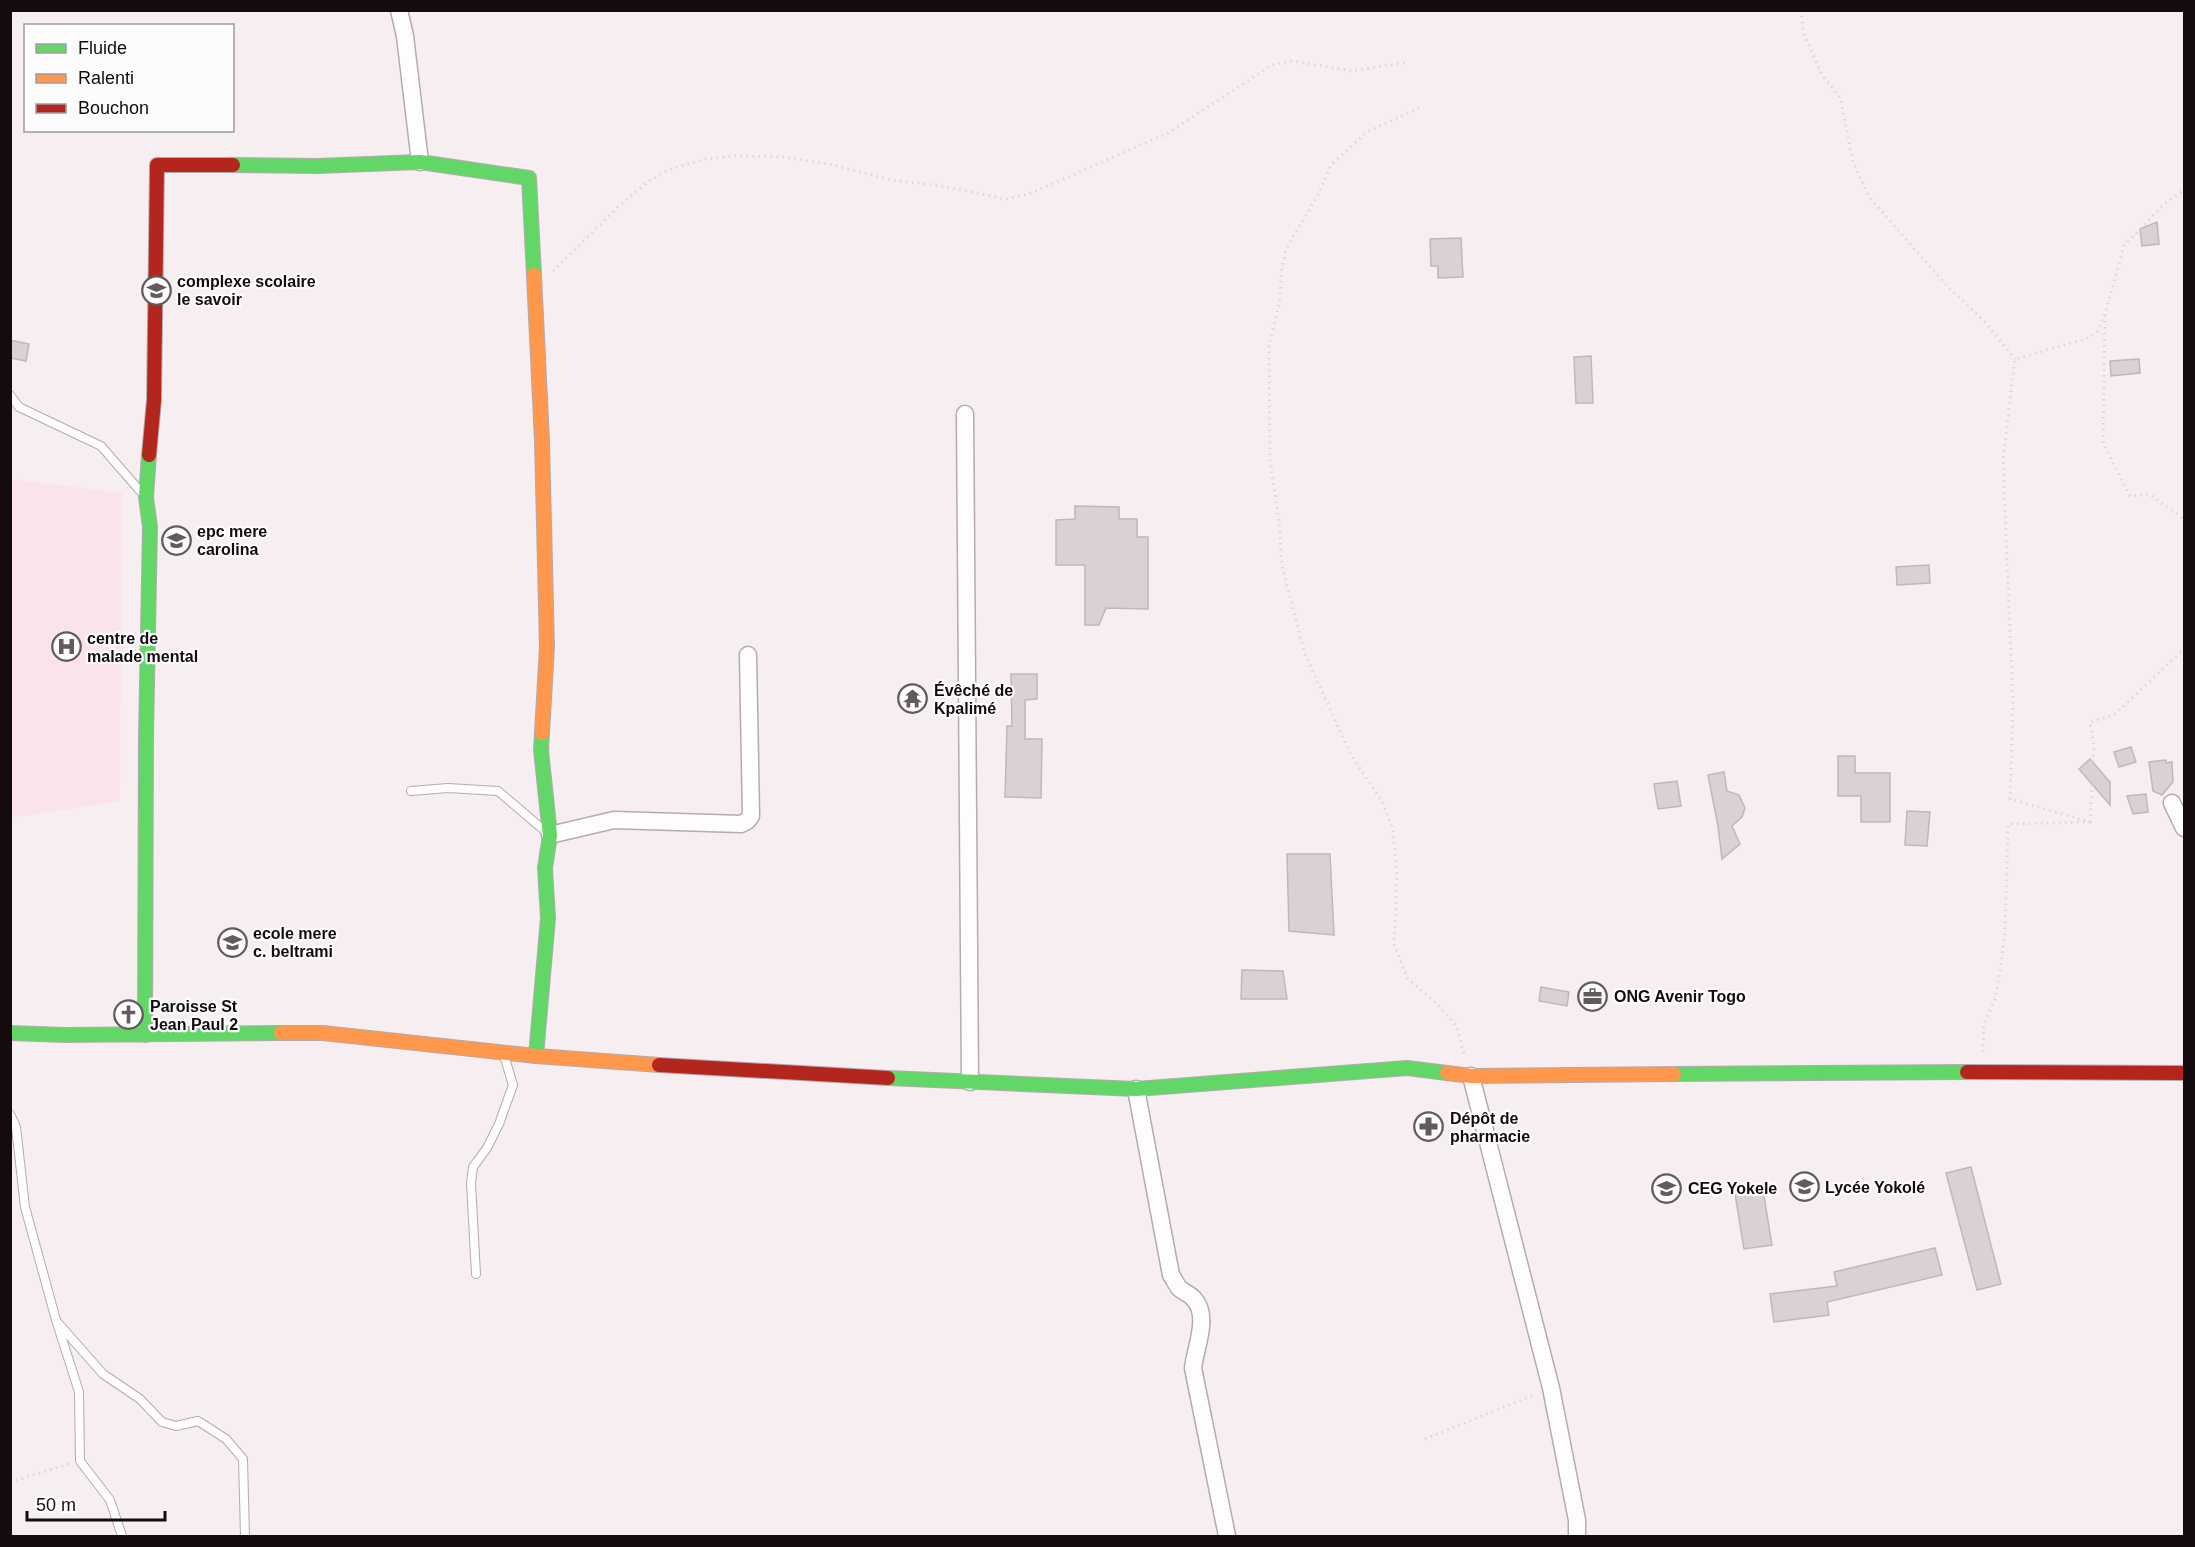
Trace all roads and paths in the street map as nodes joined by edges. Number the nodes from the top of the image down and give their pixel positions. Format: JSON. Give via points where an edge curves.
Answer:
{"nodes":[{"id":1,"x":399,"y":10,"type":"edge"},
{"id":2,"x":1801,"y":10,"type":"edge"},
{"id":3,"x":1407,"y":62,"type":"dead end"},
{"id":4,"x":1419,"y":108,"type":"dead end"},
{"id":5,"x":420,"y":162,"type":"junction"},
{"id":6,"x":2184,"y":190,"type":"edge"},
{"id":7,"x":550,"y":273,"type":"dead end"},
{"id":8,"x":2105,"y":314,"type":"junction"},
{"id":9,"x":2015,"y":359,"type":"junction"},
{"id":10,"x":10,"y":395,"type":"edge"},
{"id":11,"x":965,"y":414,"type":"dead end"},
{"id":12,"x":146,"y":497,"type":"junction"},
{"id":13,"x":2184,"y":519,"type":"edge"},
{"id":14,"x":2184,"y":648,"type":"edge"},
{"id":15,"x":748,"y":655,"type":"dead end"},
{"id":16,"x":411,"y":791,"type":"dead end"},
{"id":17,"x":2172,"y":803,"type":"dead end"},
{"id":18,"x":2090,"y":822,"type":"junction"},
{"id":19,"x":2184,"y":828,"type":"edge"},
{"id":20,"x":550,"y":835,"type":"junction"},
{"id":21,"x":10,"y":1033,"type":"edge"},
{"id":22,"x":145,"y":1035,"type":"junction"},
{"id":23,"x":502,"y":1052,"type":"junction"},
{"id":24,"x":536,"y":1056,"type":"junction"},
{"id":25,"x":1982,"y":1072,"type":"junction"},
{"id":26,"x":2184,"y":1073,"type":"edge"},
{"id":27,"x":1471,"y":1076,"type":"junction"},
{"id":28,"x":970,"y":1082,"type":"junction"},
{"id":29,"x":1136,"y":1089,"type":"junction"},
{"id":30,"x":10,"y":1114,"type":"edge"},
{"id":31,"x":476,"y":1274,"type":"dead end"},
{"id":32,"x":56,"y":1320,"type":"junction"},
{"id":33,"x":1551,"y":1388,"type":"junction"},
{"id":34,"x":1425,"y":1439,"type":"dead end"},
{"id":35,"x":80,"y":1461,"type":"junction"},
{"id":36,"x":10,"y":1482,"type":"edge"},
{"id":37,"x":122,"y":1536,"type":"edge"},
{"id":38,"x":245,"y":1536,"type":"edge"},
{"id":39,"x":1227,"y":1536,"type":"edge"},
{"id":40,"x":1577,"y":1536,"type":"edge"}],
"edges":[{"from":1,"to":5,"type":"street"},
{"from":2,"to":9,"type":"path","via":[[1803,32],[1822,75],[1840,97],[1853,162],[1869,196]]},
{"from":3,"to":7,"type":"path","via":[[1353,71],[1292,61],[1272,65],[1168,133],[1028,194],[1006,199],[785,157],[705,159],[668,170],[646,183]]},
{"from":4,"to":27,"type":"path","via":[[1367,132],[1331,165],[1286,249],[1269,346],[1270,460],[1282,566],[1305,654],[1351,755],[1383,802],[1393,830],[1397,878],[1394,944],[1407,978],[1457,1028]]},
{"from":5,"to":12,"type":"street","via":[[157,165],[154,400]]},
{"from":5,"to":20,"type":"street","via":[[529,178],[547,623],[541,750]]},
{"from":6,"to":8,"type":"path","via":[[2164,204],[2124,246]]},
{"from":8,"to":9,"type":"path","via":[[2097,332],[2086,339]]},
{"from":8,"to":13,"type":"path","via":[[2103,443],[2130,496],[2149,494]]},
{"from":9,"to":18,"type":"path","via":[[2003,461],[2013,705],[2010,799]]},
{"from":10,"to":12,"type":"lane","via":[[19,407],[101,446]]},
{"from":11,"to":28,"type":"street"},
{"from":12,"to":22,"type":"street","via":[[150,527]]},
{"from":14,"to":18,"type":"path","via":[[2114,715],[2090,722],[2094,745]]},
{"from":15,"to":20,"type":"street","via":[[751,816],[747,821],[741,824],[615,820]]},
{"from":16,"to":20,"type":"lane","via":[[498,791]]},
{"from":17,"to":19,"type":"street"},
{"from":18,"to":25,"type":"path","via":[[2008,824],[2004,938],[1995,999],[1984,1024]]},
{"from":20,"to":24,"type":"street","via":[[545,868],[548,918]]},
{"from":21,"to":22,"type":"street"},
{"from":22,"to":23,"type":"street","via":[[323,1033]]},
{"from":23,"to":24,"type":"street"},
{"from":23,"to":31,"type":"lane","via":[[513,1085],[500,1124],[473,1167],[471,1183]]},
{"from":24,"to":28,"type":"street"},
{"from":25,"to":26,"type":"street"},
{"from":25,"to":27,"type":"street"},
{"from":27,"to":29,"type":"street","via":[[1407,1068]]},
{"from":27,"to":33,"type":"street"},
{"from":28,"to":29,"type":"street"},
{"from":29,"to":39,"type":"street","via":[[1171,1275],[1198,1307],[1200,1327],[1193,1368]]},
{"from":30,"to":32,"type":"lane","via":[[16,1127],[25,1207]]},
{"from":32,"to":35,"type":"lane","via":[[79,1392]]},
{"from":32,"to":38,"type":"lane","via":[[103,1374],[140,1399],[162,1422],[176,1426],[198,1421],[226,1438],[243,1459]]},
{"from":33,"to":34,"type":"path"},
{"from":33,"to":40,"type":"street"},
{"from":35,"to":36,"type":"path"},
{"from":35,"to":37,"type":"lane","via":[[110,1500]]}]}
